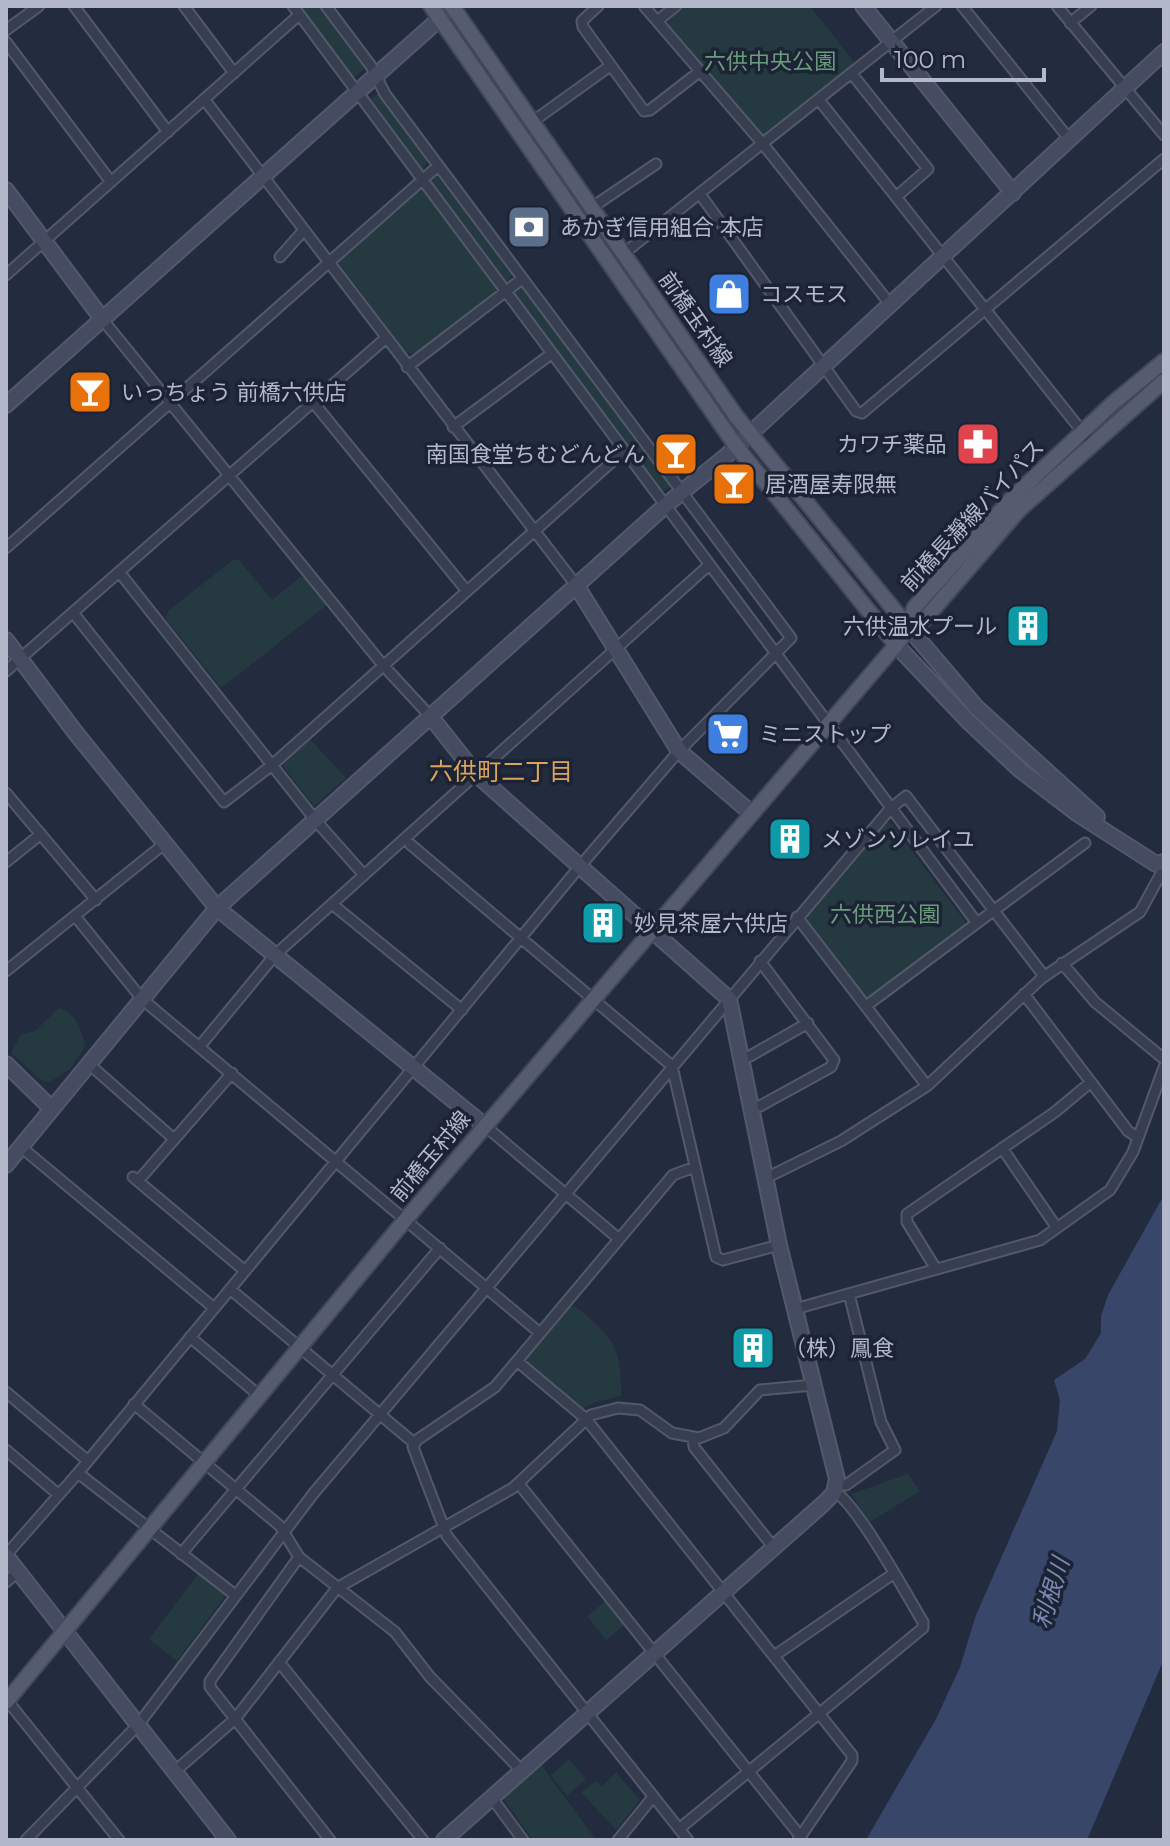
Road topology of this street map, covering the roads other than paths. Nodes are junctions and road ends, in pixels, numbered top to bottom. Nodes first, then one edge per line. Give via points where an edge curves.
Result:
1 (39, 6) edge
2 (74, 6) edge
3 (184, 6) edge
4 (293, 6) edge
5 (326, 6) edge
6 (431, 6) edge
7 (453, 6) edge
8 (598, 6) edge
9 (644, 6) edge
10 (676, 6) edge
11 (863, 6) edge
12 (936, 6) edge
13 (962, 6) edge
14 (1057, 6) edge
15 (1091, 6) edge
16 (299, 15) junction
17 (442, 19) junction
18 (657, 21) junction
19 (1070, 23) junction
20 (6, 30) edge
21 (6, 42) edge
22 (892, 42) junction
23 (1164, 52) edge
24 (610, 66) junction
25 (699, 72) junction
26 (234, 73) junction
27 (852, 74) junction
28 (375, 78) junction
29 (1125, 88) junction
30 (358, 94) junction
31 (204, 99) junction
32 (819, 100) junction
33 (532, 122) junction
34 (168, 132) junction
35 (1164, 135) edge
36 (1070, 140) junction
37 (763, 144) junction
38 (1164, 159) edge
39 (656, 164) dead end
40 (438, 166) junction
41 (264, 177) junction
42 (421, 179) junction
43 (111, 182) junction
44 (6, 190) edge
45 (1013, 193) junction
46 (700, 194) junction
47 (896, 197) junction
48 (591, 208) junction
49 (304, 230) junction
50 (44, 241) junction
51 (623, 254) junction
52 (280, 257) dead end
53 (944, 257) junction
54 (328, 262) junction
55 (6, 275) edge
56 (522, 279) junction
57 (506, 292) junction
58 (890, 304) junction
59 (985, 311) junction
60 (103, 320) junction
61 (386, 338) junction
62 (551, 354) junction
63 (1164, 361) edge
64 (407, 367) junction
65 (822, 367) junction
66 (1164, 381) edge
67 (313, 402) junction
68 (170, 403) junction
69 (6, 405) edge
70 (453, 427) junction
71 (1082, 431) junction
72 (748, 432) junction
73 (1092, 444) junction
74 (736, 446) junction
75 (624, 451) junction
76 (230, 476) junction
77 (681, 492) junction
78 (666, 505) junction
79 (534, 529) junction
80 (6, 548) edge
81 (709, 565) junction
82 (120, 573) junction
83 (576, 585) junction
84 (466, 590) junction
85 (74, 614) junction
86 (909, 628) junction
87 (6, 640) edge
88 (896, 645) junction
89 (616, 650) junction
90 (775, 653) junction
91 (20, 659) junction
92 (382, 664) junction
93 (6, 671) edge
94 (431, 717) junction
95 (827, 725) junction
96 (679, 751) junction
97 (272, 765) junction
98 (476, 774) junction
99 (6, 793) edge
100 (890, 809) junction
101 (751, 813) junction
102 (315, 820) junction
103 (41, 834) junction
104 (1085, 843) dead end
105 (164, 844) junction
106 (410, 844) dead end
107 (1164, 860) edge
108 (6, 862) edge
109 (581, 865) junction
110 (1164, 868) edge
111 (364, 875) junction
112 (96, 900) junction
113 (332, 904) junction
114 (217, 908) junction
115 (994, 912) junction
116 (75, 916) junction
117 (797, 917) junction
118 (977, 923) junction
119 (652, 930) junction
120 (523, 938) junction
121 (275, 955) junction
122 (760, 961) junction
123 (1062, 963) junction
124 (6, 971) edge
125 (1044, 976) junction
126 (1024, 994) junction
127 (594, 998) junction
128 (142, 999) junction
129 (729, 999) junction
130 (866, 1006) junction
131 (462, 1010) junction
132 (808, 1023) junction
133 (200, 1046) junction
134 (742, 1057) junction
135 (1164, 1059) edge
136 (6, 1064) edge
137 (89, 1064) junction
138 (413, 1066) junction
139 (672, 1066) junction
140 (1164, 1067) edge
141 (232, 1073) junction
142 (1091, 1082) junction
143 (927, 1086) junction
144 (752, 1107) junction
145 (52, 1109) junction
146 (485, 1126) junction
147 (1137, 1137) junction
148 (174, 1139) junction
149 (21, 1147) junction
150 (1002, 1148) junction
151 (336, 1161) junction
152 (6, 1165) edge
153 (695, 1167) junction
154 (766, 1178) junction
155 (565, 1195) junction
156 (406, 1219) junction
157 (1057, 1228) junction
158 (619, 1239) junction
159 (779, 1245) junction
160 (440, 1248) junction
161 (936, 1269) junction
162 (245, 1271) junction
163 (490, 1288) junction
164 (230, 1289) junction
165 (849, 1294) junction
166 (214, 1308) junction
167 (795, 1309) junction
168 (540, 1333) junction
169 (190, 1337) junction
170 (301, 1349) junction
171 (517, 1361) junction
172 (332, 1375) junction
173 (814, 1385) junction
174 (6, 1392) edge
175 (261, 1397) junction
176 (134, 1404) junction
177 (380, 1416) junction
178 (586, 1419) junction
179 (693, 1438) junction
180 (414, 1443) junction
181 (6, 1450) edge
182 (88, 1461) junction
183 (205, 1463) junction
184 (78, 1473) junction
185 (519, 1484) junction
186 (237, 1488) junction
187 (835, 1488) junction
188 (59, 1495) junction
189 (148, 1528) junction
190 (443, 1530) junction
191 (284, 1531) junction
192 (774, 1548) junction
193 (181, 1554) junction
194 (6, 1556) edge
195 (299, 1557) junction
196 (18, 1572) junction
197 (893, 1574) junction
198 (6, 1582) edge
199 (337, 1588) junction
200 (723, 1593) junction
201 (235, 1595) junction
202 (65, 1629) junction
203 (654, 1655) junction
204 (774, 1656) junction
205 (279, 1662) junction
206 (6, 1700) edge
207 (819, 1713) junction
208 (588, 1714) junction
209 (235, 1719) junction
210 (138, 1725) junction
211 (522, 1771) junction
212 (174, 1772) junction
213 (747, 1772) junction
214 (76, 1788) junction
215 (653, 1797) junction
216 (492, 1798) junction
217 (679, 1829) junction
218 (800, 1838) edge
219 (29, 1839) edge
220 (119, 1840) edge
221 (228, 1840) edge
222 (330, 1840) edge
223 (423, 1840) edge
224 (444, 1840) edge
225 (523, 1840) edge
226 (618, 1840) edge
227 (688, 1840) edge

1 - 20 street
2 - 34 street
3 - 26 street
4 - 16 street
5 - 28 street
6 - 17 main road, 前橋玉村線
7 - 17 street
7 - 33 main road, 前橋玉村線
8 - 24 street via 582,25
9 - 18 street
10 - 18 street
11 - 22 street
12 - 22 street
13 - 36 street
14 - 19 street
15 - 19 street
16 - 26 street
16 - 30 street
17 - 28 street
17 - 74 main road, 前橋玉村線
18 - 25 street
19 - 29 street
21 - 43 street
22 - 27 street
22 - 45 street
23 - 29 street
24 - 25 street via 646,112
24 - 33 street
25 - 37 street
26 - 31 street
27 - 32 street
27 - 47 street via 928,169
28 - 30 street
28 - 40 street
29 - 35 street
29 - 36 street
30 - 41 street
30 - 42 street
31 - 34 street
31 - 41 street
32 - 37 street
32 - 47 street
33 - 48 main road, 前橋玉村線
34 - 43 street
36 - 45 street
37 - 46 street
37 - 58 street
38 - 59 street
39 - 48 street
40 - 42 street
40 - 56 street
41 - 49 street
41 - 60 street
42 - 54 street
42 - 57 street
43 - 50 street
44 - 50 street
45 - 53 street
46 - 51 street
46 - 65 street
47 - 53 street
48 - 51 main road, 前橋玉村線
49 - 52 street
49 - 54 street
50 - 55 street
50 - 60 street
51 - 72 main road, 前橋玉村線
53 - 58 street
53 - 59 street
54 - 61 street
54 - 68 street
56 - 57 street
56 - 77 street
57 - 62 street
57 - 64 street
58 - 65 street
59 - 65 street via 862,413
59 - 71 street
60 - 68 street
60 - 69 street
61 - 64 street
61 - 67 street
62 - 70 street
62 - 75 street
63 - 71 main road, 前橋長瀞線バイパス
64 - 70 street
65 - 72 street
66 - 73 main road, 前橋長瀞線バイパス
67 - 76 street
67 - 84 street
68 - 76 street
68 - 80 street
70 - 79 street
71 - 73 street
71 - 86 main road, 前橋長瀞線バイパス via 979,533 914,608
72 - 74 street
72 - 86 main road, 前橋玉村線
73 - 86 main road, 前橋長瀞線バイパス via 1019,510 924,620
74 - 77 street
74 - 88 main road, 前橋玉村線
75 - 78 street
75 - 79 street
76 - 82 street
76 - 92 street
77 - 78 street
77 - 90 street via 791,638
78 - 81 street
78 - 83 street
79 - 83 street
79 - 84 street
81 - 89 street
81 - 90 street
82 - 85 street
82 - 97 street
83 - 89 street
83 - 94 street
84 - 92 street
85 - 91 street
85 - 97 street via 224,802
86 - 88 main road, 前橋玉村線
86 - 107 street via 959,689 1049,776 1107,825
87 - 91 street
88 - 95 main road, 前橋玉村線
88 - 107 street via 1036,782 1156,864
89 - 96 street
89 - 98 street
90 - 95 street
90 - 96 street
91 - 93 street
91 - 105 street
92 - 94 street
92 - 97 street
94 - 98 street
94 - 102 street
95 - 100 street
95 - 101 main road, 前橋玉村線
96 - 101 street
96 - 109 street
97 - 102 street
98 - 109 street
98 - 111 street
99 - 103 street
100 - 115 street via 906,796
100 - 117 street
100 - 118 street
101 - 119 main road, 前橋玉村線
102 - 111 street
102 - 114 street
103 - 108 street
103 - 112 street
104 - 115 street
105 - 112 street
105 - 114 street
106 - 120 street
109 - 119 street
109 - 120 street
110 - 123 street via 1140,912
111 - 113 street
112 - 116 street
113 - 121 street
113 - 131 street
114 - 121 street
114 - 128 street
115 - 118 street
115 - 125 street
116 - 124 street
116 - 128 street
117 - 122 street
117 - 130 street
118 - 130 street
119 - 127 main road, 前橋玉村線
119 - 129 street
120 - 127 street
120 - 131 street
121 - 133 street
121 - 138 street
122 - 129 street
122 - 132 street
123 - 125 street
123 - 135 street via 1095,1002
125 - 126 street
126 - 142 street
126 - 143 street
127 - 139 street
127 - 146 main road, 前橋玉村線
128 - 133 street
128 - 137 street
129 - 134 street
129 - 139 street
130 - 143 street
131 - 138 street
132 - 134 street
132 - 144 street via 833,1063
133 - 141 street
134 - 144 street
136 - 145 street
137 - 145 street
137 - 148 street
138 - 146 street
138 - 151 street
139 - 153 street
139 - 155 street
140 - 147 street
141 - 148 street
141 - 151 street
142 - 147 street
142 - 150 street
143 - 154 street via 841,1141
144 - 154 street
145 - 149 street
146 - 155 street
146 - 156 main road, 前橋玉村線
147 - 157 street via 1110,1190
148 - 162 street via 135,1179
149 - 152 street
149 - 166 street
150 - 157 street
150 - 161 street via 907,1214
151 - 156 street
151 - 162 street
153 - 158 street via 673,1175
153 - 159 street via 716,1257 723,1260
154 - 159 street
155 - 158 street
155 - 163 street
156 - 160 street
156 - 170 main road, 前橋玉村線
157 - 161 street via 1034,1242
158 - 168 street
159 - 167 street
160 - 163 street
160 - 172 street
161 - 165 street
162 - 164 street
163 - 168 street
163 - 177 street
164 - 166 street
164 - 170 street
165 - 167 street
165 - 187 street via 881,1422 895,1450
166 - 169 street
167 - 173 street
168 - 171 street
169 - 175 street
169 - 176 street
170 - 172 street
170 - 175 main road, 前橋玉村線
171 - 178 street
171 - 180 street via 482,1398
172 - 177 street
172 - 186 street
173 - 179 street via 760,1390 722,1430
173 - 187 street
174 - 182 street
175 - 183 main road, 前橋玉村線
176 - 182 street
176 - 183 street
177 - 180 street
177 - 191 street
178 - 179 street via 610,1409 634,1409 672,1433
178 - 185 street
178 - 200 street
179 - 192 street via 694,1447
180 - 190 street
181 - 188 street
182 - 184 street
183 - 186 street
183 - 189 main road, 前橋玉村線
184 - 188 street
184 - 189 street
185 - 190 street
185 - 203 street
186 - 191 street
186 - 193 street
187 - 192 street
187 - 197 street
188 - 194 street
189 - 193 street
189 - 202 main road, 前橋玉村線
190 - 199 street
190 - 208 street
191 - 195 street
191 - 201 street
192 - 200 street
193 - 201 street
194 - 196 street
195 - 199 street
195 - 209 street via 210,1681
196 - 198 street
196 - 202 street
197 - 204 street
197 - 207 street via 923,1628
199 - 205 street
199 - 211 street via 395,1632 430,1677
200 - 203 street
200 - 204 street
201 - 210 street
202 - 206 main road, 前橋玉村線
202 - 210 street
203 - 208 street
203 - 213 street
204 - 207 street
205 - 209 street
205 - 223 street
206 - 214 street
207 - 213 street
207 - 218 street via 853,1758
208 - 211 street
208 - 215 street
209 - 212 street
209 - 222 street
210 - 212 street
210 - 214 street
211 - 216 street
212 - 221 street
213 - 217 street
213 - 218 street
214 - 219 street
214 - 220 street
215 - 217 street
215 - 226 street
216 - 224 street
216 - 225 street
217 - 227 street

